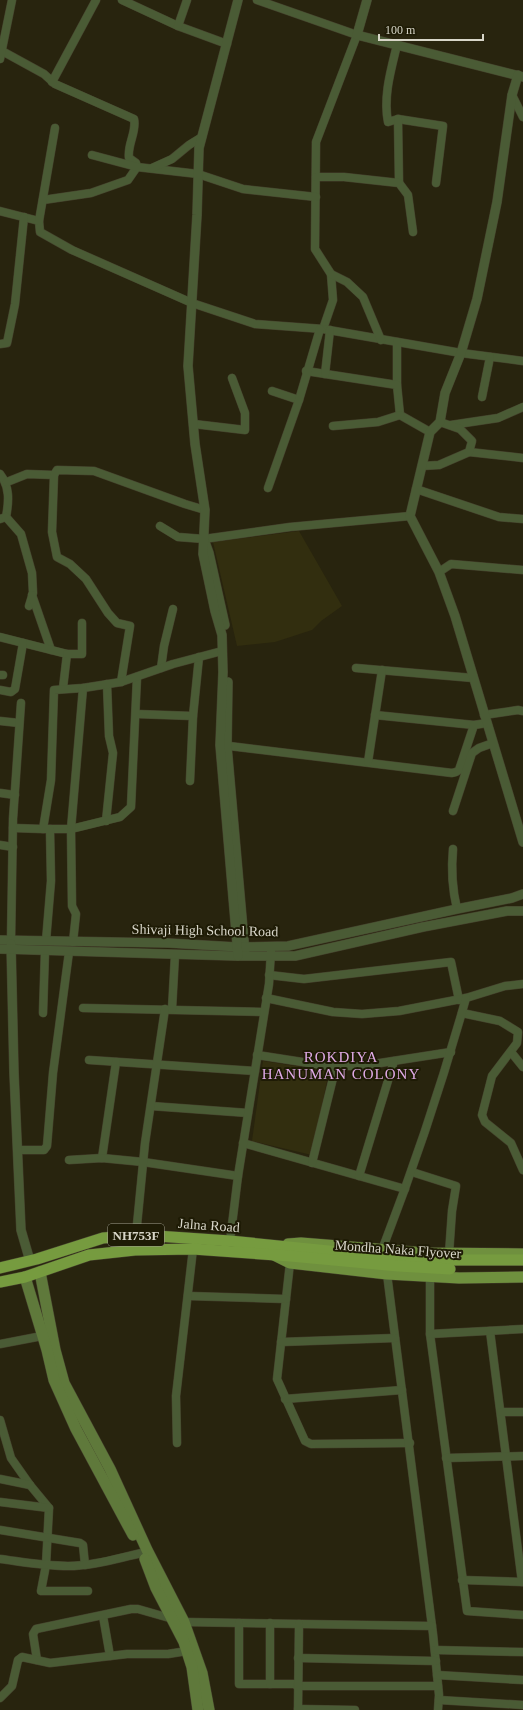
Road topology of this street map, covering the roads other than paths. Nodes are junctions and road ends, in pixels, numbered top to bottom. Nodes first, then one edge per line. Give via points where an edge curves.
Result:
1 (12, 0) edge
2 (96, 0) edge
3 (122, 0) edge
4 (187, 0) edge
5 (238, 0) edge
6 (257, 0) edge
7 (367, 0) edge
8 (178, 26) junction
9 (356, 35) junction
10 (227, 44) junction
11 (397, 45) junction
12 (1, 55) edge
13 (521, 76) edge
14 (52, 82) junction
15 (512, 95) junction
16 (523, 117) edge
17 (398, 119) junction
18 (54, 128) dead end
19 (202, 137) junction
20 (92, 155) dead end
21 (137, 167) junction
22 (150, 168) junction
23 (198, 174) junction
24 (316, 177) junction
25 (399, 183) junction
26 (436, 183) dead end
27 (316, 196) junction
28 (43, 200) junction
29 (0, 211) edge
30 (24, 218) junction
31 (39, 221) junction
32 (413, 232) dead end
33 (331, 274) junction
34 (192, 303) junction
35 (324, 329) junction
36 (381, 340) junction
37 (397, 342) junction
38 (0, 344) edge
39 (461, 353) junction
40 (490, 357) junction
41 (523, 361) edge
42 (306, 371) junction
43 (325, 374) junction
44 (232, 378) dead end
45 (397, 385) junction
46 (272, 391) dead end
47 (482, 397) dead end
48 (299, 400) junction
49 (523, 407) edge
50 (400, 415) junction
51 (194, 424) junction
52 (444, 424) junction
53 (333, 426) dead end
54 (430, 432) junction
55 (469, 452) junction
56 (523, 458) edge
57 (422, 466) junction
58 (0, 474) edge
59 (54, 475) junction
60 (7, 482) junction
61 (268, 488) dead end
62 (416, 489) junction
63 (205, 510) junction
64 (410, 516) junction
65 (3, 518) edge
66 (523, 519) edge
67 (160, 526) dead end
68 (204, 539) junction
69 (523, 570) edge
70 (439, 572) junction
71 (32, 595) junction
72 (29, 606) dead end
73 (173, 609) dead end
74 (82, 623) dead end
75 (0, 637) edge
76 (23, 643) junction
77 (52, 650) junction
78 (222, 651) junction
79 (67, 654) junction
80 (199, 657) junction
81 (161, 668) junction
82 (356, 668) dead end
83 (382, 670) junction
84 (137, 677) junction
85 (473, 678) junction
86 (121, 682) junction
87 (107, 684) junction
88 (63, 688) junction
89 (83, 688) junction
90 (0, 690) edge
91 (21, 703) dead end
92 (523, 711) edge
93 (136, 714) junction
94 (375, 715) junction
95 (192, 716) junction
96 (486, 719) junction
97 (0, 721) edge
98 (19, 723) junction
99 (474, 725) junction
100 (493, 743) junction
101 (223, 745) junction
102 (368, 762) junction
103 (190, 781) dead end
104 (0, 793) edge
105 (15, 795) junction
106 (453, 811) dead end
107 (106, 821) junction
108 (520, 822) edge
109 (13, 828) junction
110 (46, 829) junction
111 (71, 829) junction
112 (523, 842) edge
113 (0, 845) edge
114 (13, 847) junction
115 (453, 849) dead end
116 (523, 894) edge
117 (456, 909) junction
118 (523, 911) edge
119 (0, 940) edge
120 (46, 941) junction
121 (73, 942) junction
122 (11, 945) junction
123 (272, 946) junction
124 (0, 949) edge
125 (45, 951) junction
126 (69, 952) junction
127 (241, 952) junction
128 (175, 955) junction
129 (271, 956) junction
130 (269, 975) junction
131 (523, 984) edge
132 (266, 998) junction
133 (462, 999) junction
134 (83, 1008) dead end
135 (168, 1009) junction
136 (264, 1012) junction
137 (43, 1013) dead end
138 (462, 1013) junction
139 (520, 1042) edge
140 (451, 1052) junction
141 (510, 1052) junction
142 (257, 1054) junction
143 (89, 1060) dead end
144 (394, 1061) junction
145 (116, 1062) junction
146 (156, 1065) junction
147 (336, 1066) junction
148 (523, 1067) edge
149 (254, 1071) junction
150 (150, 1106) junction
151 (248, 1113) junction
152 (243, 1143) junction
153 (18, 1150) junction
154 (102, 1158) junction
155 (68, 1160) dead end
156 (143, 1162) junction
157 (312, 1163) junction
158 (523, 1170) edge
159 (412, 1172) junction
160 (238, 1176) junction
161 (359, 1176) junction
162 (405, 1189) junction
163 (136, 1235) junction
164 (230, 1241) junction
165 (193, 1249) junction
166 (274, 1250) junction
167 (382, 1250) junction
168 (449, 1254) junction
169 (523, 1254) edge
170 (291, 1256) junction
171 (523, 1260) edge
172 (30, 1261) junction
173 (523, 1267) edge
174 (0, 1268) edge
175 (40, 1272) junction
176 (387, 1274) junction
177 (430, 1276) junction
178 (25, 1277) junction
179 (523, 1277) edge
180 (0, 1282) edge
181 (188, 1296) junction
182 (286, 1299) junction
183 (523, 1330) edge
184 (490, 1331) junction
185 (430, 1334) junction
186 (42, 1336) junction
187 (395, 1338) junction
188 (281, 1342) junction
189 (0, 1344) edge
190 (402, 1390) junction
191 (285, 1399) junction
192 (501, 1412) junction
193 (523, 1412) edge
194 (0, 1420) edge
195 (177, 1443) dead end
196 (410, 1443) junction
197 (523, 1456) edge
198 (506, 1457) junction
199 (446, 1458) junction
200 (0, 1479) edge
201 (30, 1485) junction
202 (0, 1502) edge
203 (49, 1508) junction
204 (0, 1530) edge
205 (48, 1537) junction
206 (142, 1553) junction
207 (0, 1559) edge
208 (46, 1565) junction
209 (85, 1565) junction
210 (462, 1580) junction
211 (523, 1582) edge
212 (88, 1591) dead end
213 (523, 1615) edge
214 (103, 1616) junction
215 (178, 1620) junction
216 (240, 1623) junction
217 (270, 1623) junction
218 (299, 1624) junction
219 (432, 1626) junction
220 (435, 1650) junction
221 (187, 1651) junction
222 (523, 1652) edge
223 (110, 1656) junction
224 (298, 1658) junction
225 (37, 1660) junction
226 (436, 1661) junction
227 (437, 1675) junction
228 (523, 1680) edge
229 (270, 1684) junction
230 (297, 1685) junction
231 (438, 1686) junction
232 (0, 1698) edge
233 (439, 1700) junction
234 (523, 1705) edge
235 (298, 1709) edge
236 (198, 1710) edge
237 (209, 1710) edge
238 (356, 1710) edge
239 (438, 1710) edge

1 - 12 street
2 - 14 street
3 - 8 street
4 - 8 street
5 - 10 street
6 - 9 street
7 - 9 street
8 - 10 street
9 - 11 street
9 - 24 street via 316,142
10 - 19 street
11 - 13 street
11 - 17 street via 385,107 388,122
12 - 14 street via 44,74
13 - 15 street
14 - 21 street via 134,119 135,125 128,151 129,158
15 - 16 street
15 - 39 street via 497,202 477,299
17 - 25 street
17 - 26 street via 443,126
18 - 28 street
19 - 22 street via 172,159
19 - 23 street
20 - 21 street
21 - 22 street
21 - 28 street via 128,180 92,193
22 - 23 street
23 - 27 street via 243,189
23 - 34 street
24 - 25 street via 344,177
24 - 27 street
25 - 32 street via 408,195
27 - 33 street via 315,249
28 - 31 street
29 - 30 street
30 - 31 street
30 - 38 street via 15,304 7,343
31 - 34 street via 40,232 72,250
33 - 35 street via 333,300
33 - 36 street via 347,282 363,297
34 - 35 street via 255,324
34 - 51 street via 188,366
35 - 36 street
35 - 42 street
35 - 43 street
36 - 37 street
37 - 39 street
37 - 45 street
39 - 40 street
39 - 52 street via 445,393
40 - 41 street
40 - 47 street
42 - 43 street
42 - 48 street
43 - 45 street
44 - 51 street via 246,413 245,430
45 - 50 street
46 - 48 street
48 - 61 street
49 - 52 street via 498,418
50 - 53 street via 378,422
50 - 54 street
51 - 63 street
52 - 54 street
52 - 55 street via 460,429 472,441
54 - 57 street
55 - 56 street
55 - 57 street via 438,465
57 - 62 street
58 - 60 street
59 - 60 street via 27,474
59 - 63 street via 57,470 94,471
59 - 86 street via 52,532 57,557 70,564 86,579 117,623 130,626
60 - 65 street via 9,504
62 - 64 street
62 - 66 street via 499,517
63 - 68 street
64 - 68 street via 290,527
64 - 70 street
65 - 71 street via 21,534 32,573
67 - 68 street via 178,537
68 - 78 street via 203,554 222,636
68 - 101 street via 227,636 229,656
69 - 70 street via 451,564
70 - 85 street
71 - 72 street
71 - 77 street
73 - 81 street
74 - 79 street via 82,654
75 - 76 street
76 - 77 street
76 - 90 street via 15,689 11,692
77 - 79 street
78 - 80 street
78 - 101 street
79 - 88 street
80 - 81 street
80 - 95 street
81 - 84 street
82 - 83 street
83 - 85 street
83 - 94 street
84 - 86 street
84 - 93 street
85 - 96 street
86 - 87 street
87 - 89 street
87 - 107 street via 109,736 113,752
88 - 89 street
88 - 110 street via 54,690 51,780
89 - 111 street
91 - 98 street
92 - 96 street via 518,710
93 - 95 street
93 - 107 street via 131,807 120,817
94 - 99 street
94 - 102 street
95 - 103 street
96 - 99 street
96 - 100 street
97 - 98 street
98 - 105 street
99 - 102 street via 456,772
100 - 106 street via 472,753
100 - 108 street
101 - 102 street
101 - 127 street
104 - 105 street
105 - 109 street
107 - 111 street
108 - 112 street
109 - 110 street
109 - 114 street
110 - 111 street
110 - 120 street via 51,881
111 - 121 street via 72,906 76,914
113 - 114 street
114 - 122 street
115 - 117 street via 451,870
116 - 117 street, Shivaji High School Road
117 - 123 street, Shivaji High School Road via 288,946
118 - 129 street, Shivaji High School Road via 507,911 423,927 295,956
119 - 122 street, Shivaji High School Road
120 - 121 street, Shivaji High School Road
120 - 122 street, Shivaji High School Road
121 - 127 street, Shivaji High School Road via 168,943
122 - 124 street, Shivaji High School Road
122 - 125 street, Shivaji High School Road
122 - 153 street
123 - 127 street, Shivaji High School Road
123 - 129 street
125 - 126 street, Shivaji High School Road
125 - 137 street
126 - 128 street, Shivaji High School Road
126 - 153 street via 53,1073 47,1146 44,1150
127 - 128 street, Shivaji High School Road
127 - 129 street, Shivaji High School Road
128 - 135 street
129 - 130 street
130 - 132 street
130 - 133 street via 304,978 451,962
131 - 133 street via 505,986
132 - 133 street via 333,1012 362,1014 399,1012
132 - 136 street
133 - 138 street
134 - 135 street
135 - 136 street
135 - 146 street
136 - 142 street
138 - 139 street via 500,1021 518,1032
138 - 140 street
139 - 141 street
140 - 144 street
140 - 159 street
141 - 148 street
141 - 158 street via 492,1076 482,1115 485,1122 511,1143
142 - 147 street
142 - 149 street
143 - 145 street
144 - 147 street via 361,1066
144 - 161 street
145 - 146 street
145 - 154 street
146 - 149 street
146 - 150 street
147 - 157 street
149 - 151 street
150 - 151 street
150 - 156 street
151 - 152 street
152 - 157 street
152 - 160 street
153 - 172 street via 21,1230
154 - 155 street
154 - 156 street
156 - 160 street
156 - 163 street
157 - 161 street
159 - 162 street
159 - 168 street via 456,1186
160 - 164 street
161 - 162 street
162 - 167 street
163 - 164 highway, Jalna Road / NH753F
163 - 172 highway, Jalna Road / NH753F via 103,1238
164 - 166 highway, Jalna Road / NH753F
165 - 166 highway, Jalna Road / NH753F
165 - 175 highway, Jalna Road / NH753F via 135,1250 89,1255
165 - 181 street
166 - 167 main road via 301,1243
166 - 170 highway, Mondha Naka Flyover / NH753F
166 - 170 main road
167 - 168 main road
168 - 169 main road
170 - 171 highway, Mondha Naka Flyover / NH753F
170 - 173 highway, Mondha Naka Flyover / NH753F via 429,1268
170 - 176 main road
170 - 182 street
172 - 174 highway, Jalna Road / NH753F
175 - 178 highway, Jalna Road / NH753F
175 - 215 main road via 64,1383 110,1469
176 - 177 main road
176 - 187 street
177 - 179 main road
177 - 185 street
178 - 180 highway, Jalna Road / NH753F
178 - 186 main road
181 - 182 street
181 - 195 street via 176,1396
182 - 188 street
183 - 184 street
184 - 185 street
184 - 192 street
185 - 199 street
186 - 189 street
186 - 206 main road via 57,1387 76,1429
187 - 188 street
187 - 190 street
188 - 191 street via 277,1379
190 - 191 street
190 - 196 street
191 - 196 street via 305,1441 311,1444
192 - 193 street
192 - 198 street
194 - 201 street via 11,1458
196 - 219 street
197 - 198 street
198 - 199 street
198 - 211 street
199 - 210 street
200 - 201 street
201 - 203 street
202 - 203 street
203 - 205 street
204 - 205 street
205 - 208 street
205 - 209 street via 83,1545
206 - 209 street
206 - 215 main road via 156,1588
207 - 208 street
208 - 209 street
208 - 212 street via 40,1591
210 - 211 street
210 - 213 street via 467,1611
214 - 215 street via 138,1609
214 - 223 street
214 - 225 street via 36,1629 33,1634
215 - 216 street
215 - 221 main road
215 - 237 main road via 202,1673
216 - 217 street
216 - 229 street via 239,1684
217 - 218 street
217 - 229 street
218 - 219 street
218 - 224 street
219 - 220 street
220 - 222 street
220 - 226 street
221 - 223 street
221 - 236 main road
223 - 225 street via 50,1662
224 - 226 street
224 - 230 street
225 - 232 street via 19,1658 12,1686
226 - 227 street
227 - 228 street
227 - 231 street
229 - 230 street
230 - 231 street
230 - 235 street
231 - 233 street
233 - 234 street
233 - 239 street
235 - 238 street

